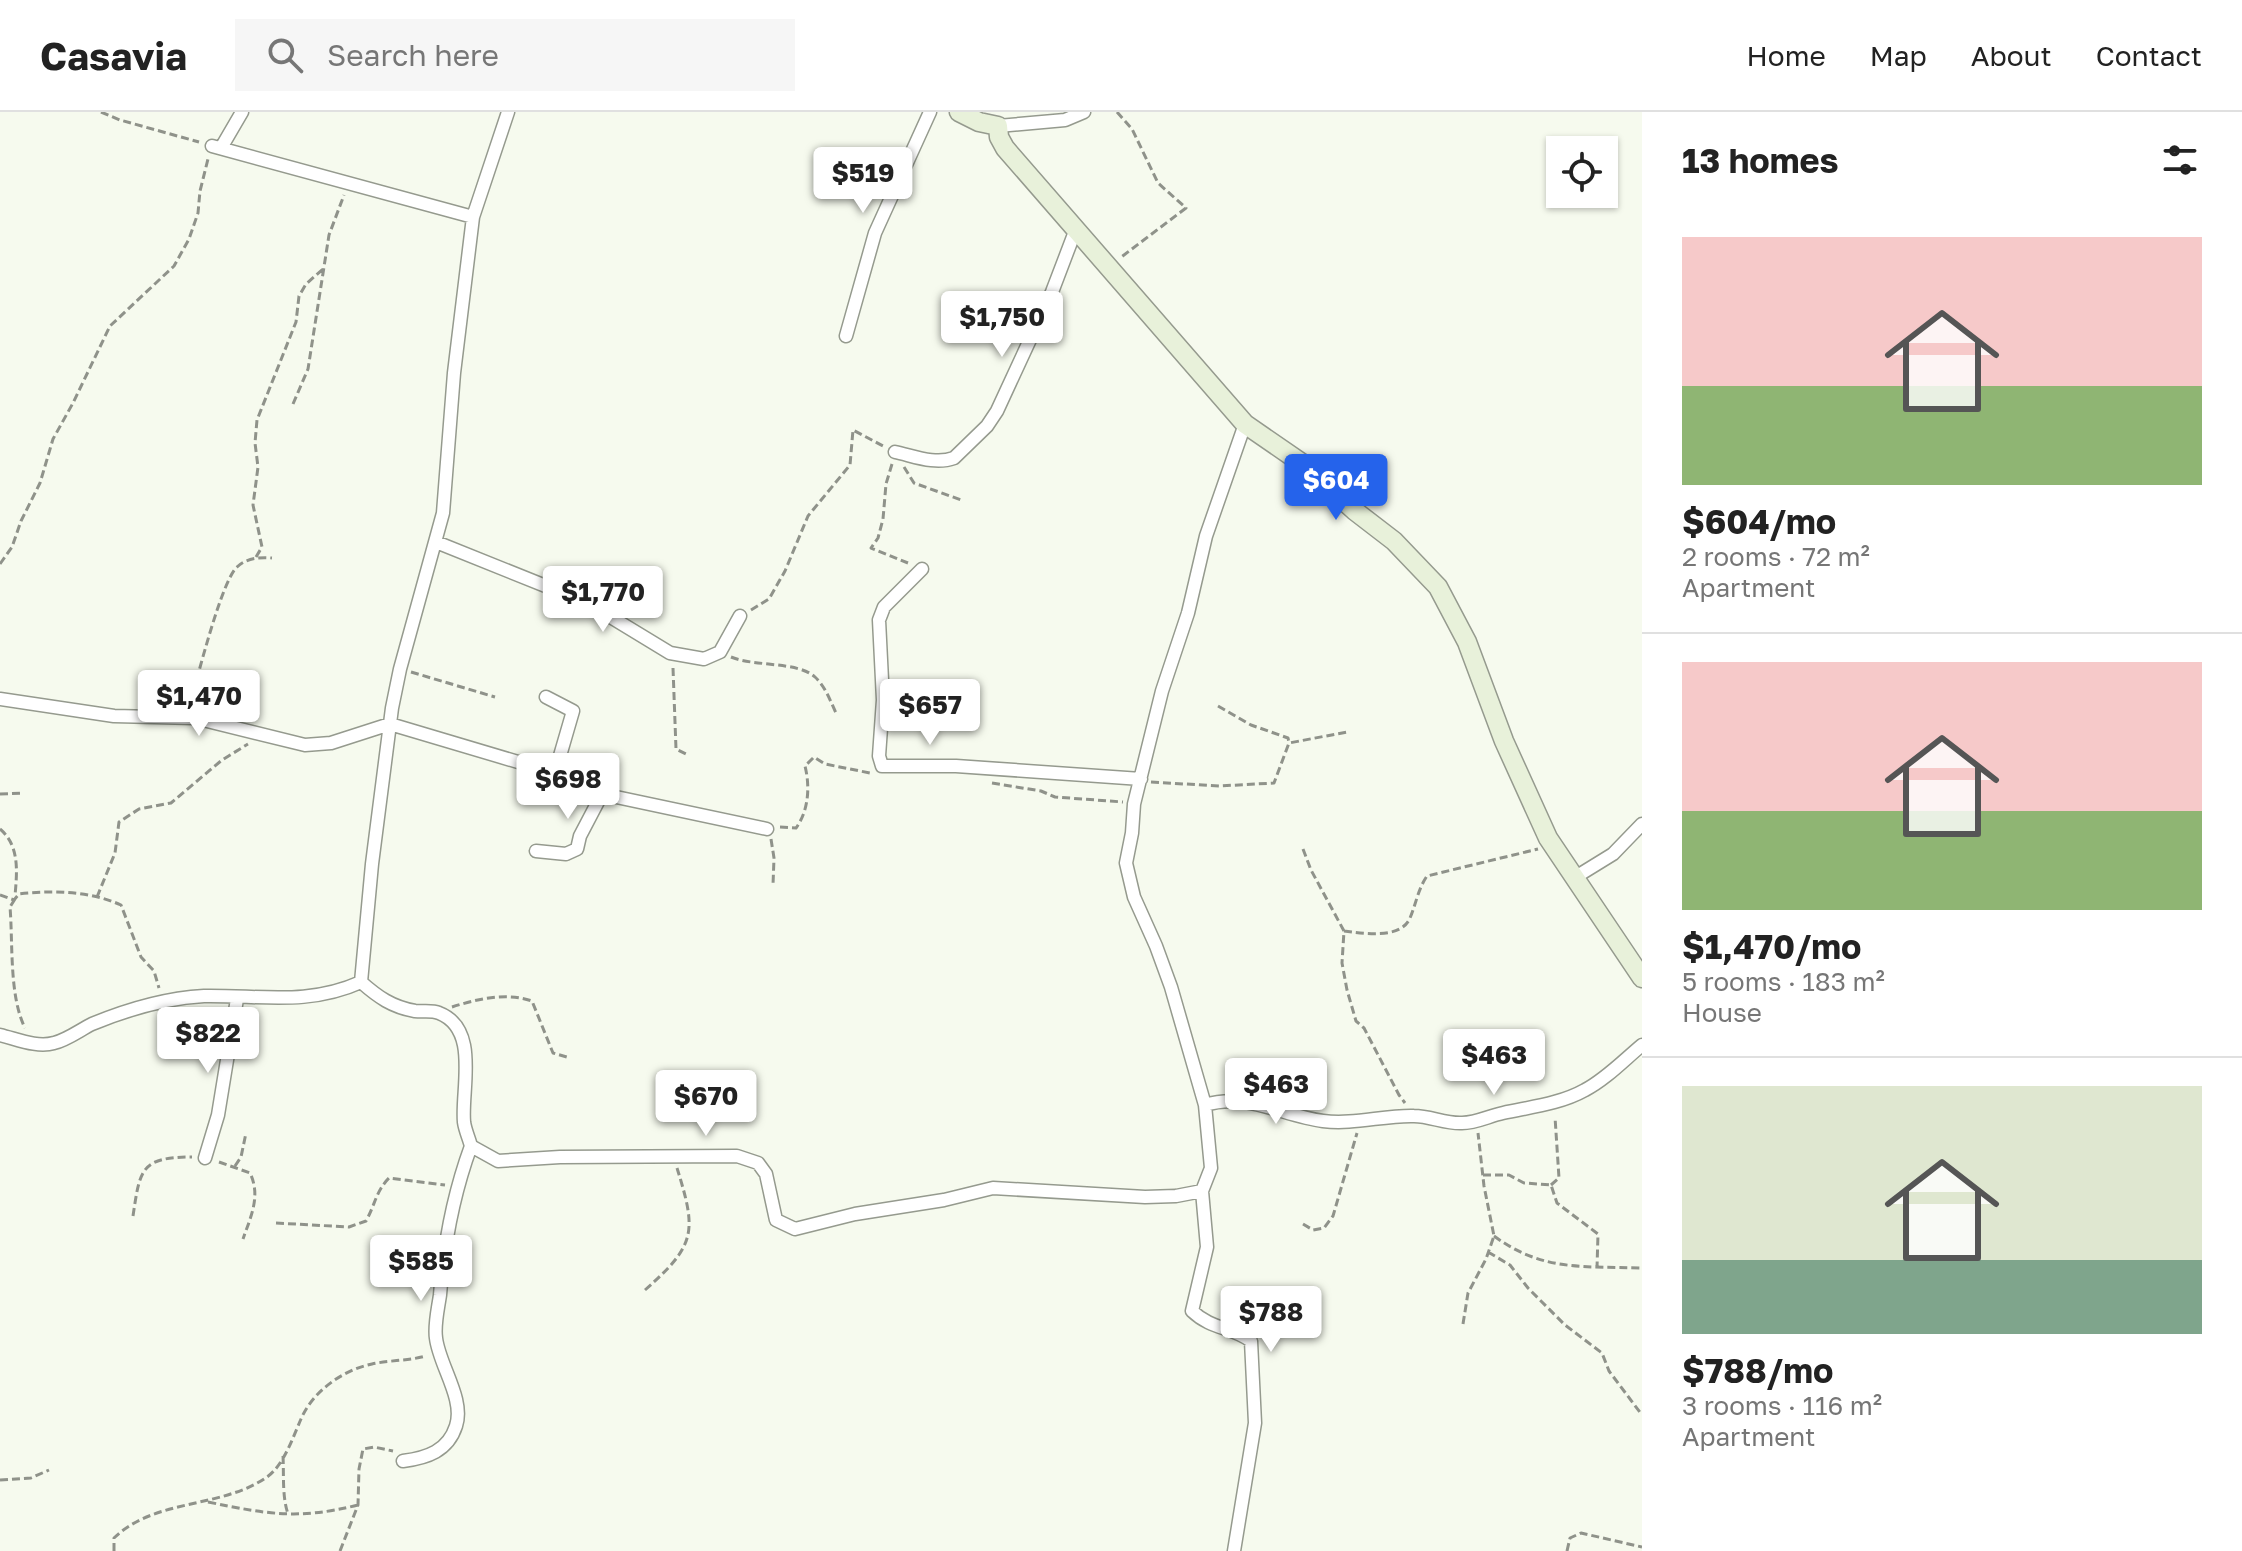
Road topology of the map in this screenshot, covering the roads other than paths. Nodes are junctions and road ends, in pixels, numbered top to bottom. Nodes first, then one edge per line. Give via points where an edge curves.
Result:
1 (242, 112) edge
2 (508, 112) edge
3 (930, 112) edge
4 (959, 112) edge
5 (1084, 112) edge
6 (998, 126) junction
7 (473, 217) junction
8 (1076, 229) junction
9 (846, 336) dead end
10 (1245, 424) junction
11 (895, 452) road end
12 (436, 542) junction
13 (922, 569) road end
14 (740, 616) road end
15 (546, 697) dead end
16 (0, 699) edge
17 (390, 724) junction
18 (555, 773) junction
19 (1141, 779) junction
20 (602, 794) junction
21 (1642, 824) edge
22 (767, 829) road end
23 (536, 851) dead end
24 (1574, 878) junction
25 (1642, 978) edge
26 (361, 982) junction
27 (237, 999) junction
28 (0, 1035) edge
29 (1642, 1045) edge
30 (1205, 1105) junction
31 (471, 1146) junction
32 (205, 1158) road end
33 (1202, 1191) junction
34 (403, 1461) road end
35 (1234, 1551) edge

1 - 7 street via 217,147
2 - 7 street
3 - 9 street via 875,233
4 - 6 street
5 - 6 street via 1065,120
6 - 8 street via 1005,148
7 - 12 street
8 - 10 street
8 - 11 street via 1014,378 987,426 947,460
10 - 19 street via 1206,536
10 - 24 street via 1303,464 1394,541 1438,587 1467,642 1548,838
12 - 14 street via 596,608 670,653 704,659 720,652
12 - 17 street
13 - 19 street via 884,607 879,620 882,766
15 - 18 street via 573,711
16 - 17 street via 114,716 185,718 305,745 331,743
17 - 18 street
17 - 26 street
18 - 20 street
19 - 30 street via 1127,877 1171,987
20 - 22 street
20 - 23 street via 577,849 566,854
21 - 24 street via 1613,854
24 - 25 street
26 - 27 street via 314,996
26 - 31 street via 394,1006 437,1012 453,1021 463,1042 464,1122
27 - 28 street via 204,996 118,1013 54,1043
27 - 32 street via 221,1103
29 - 30 street via 1592,1086 1477,1121 1416,1115 1321,1121 1251,1101
30 - 33 street via 1211,1168
31 - 33 street via 498,1161 737,1156 758,1163 766,1174 776,1220 795,1229 993,1188 1145,1197
31 - 34 street via 456,1186 435,1337 455,1392 457,1425 442,1449
33 - 35 street via 1207,1247 1192,1311 1214,1327 1239,1332 1251,1341 1255,1378 1255,1423

